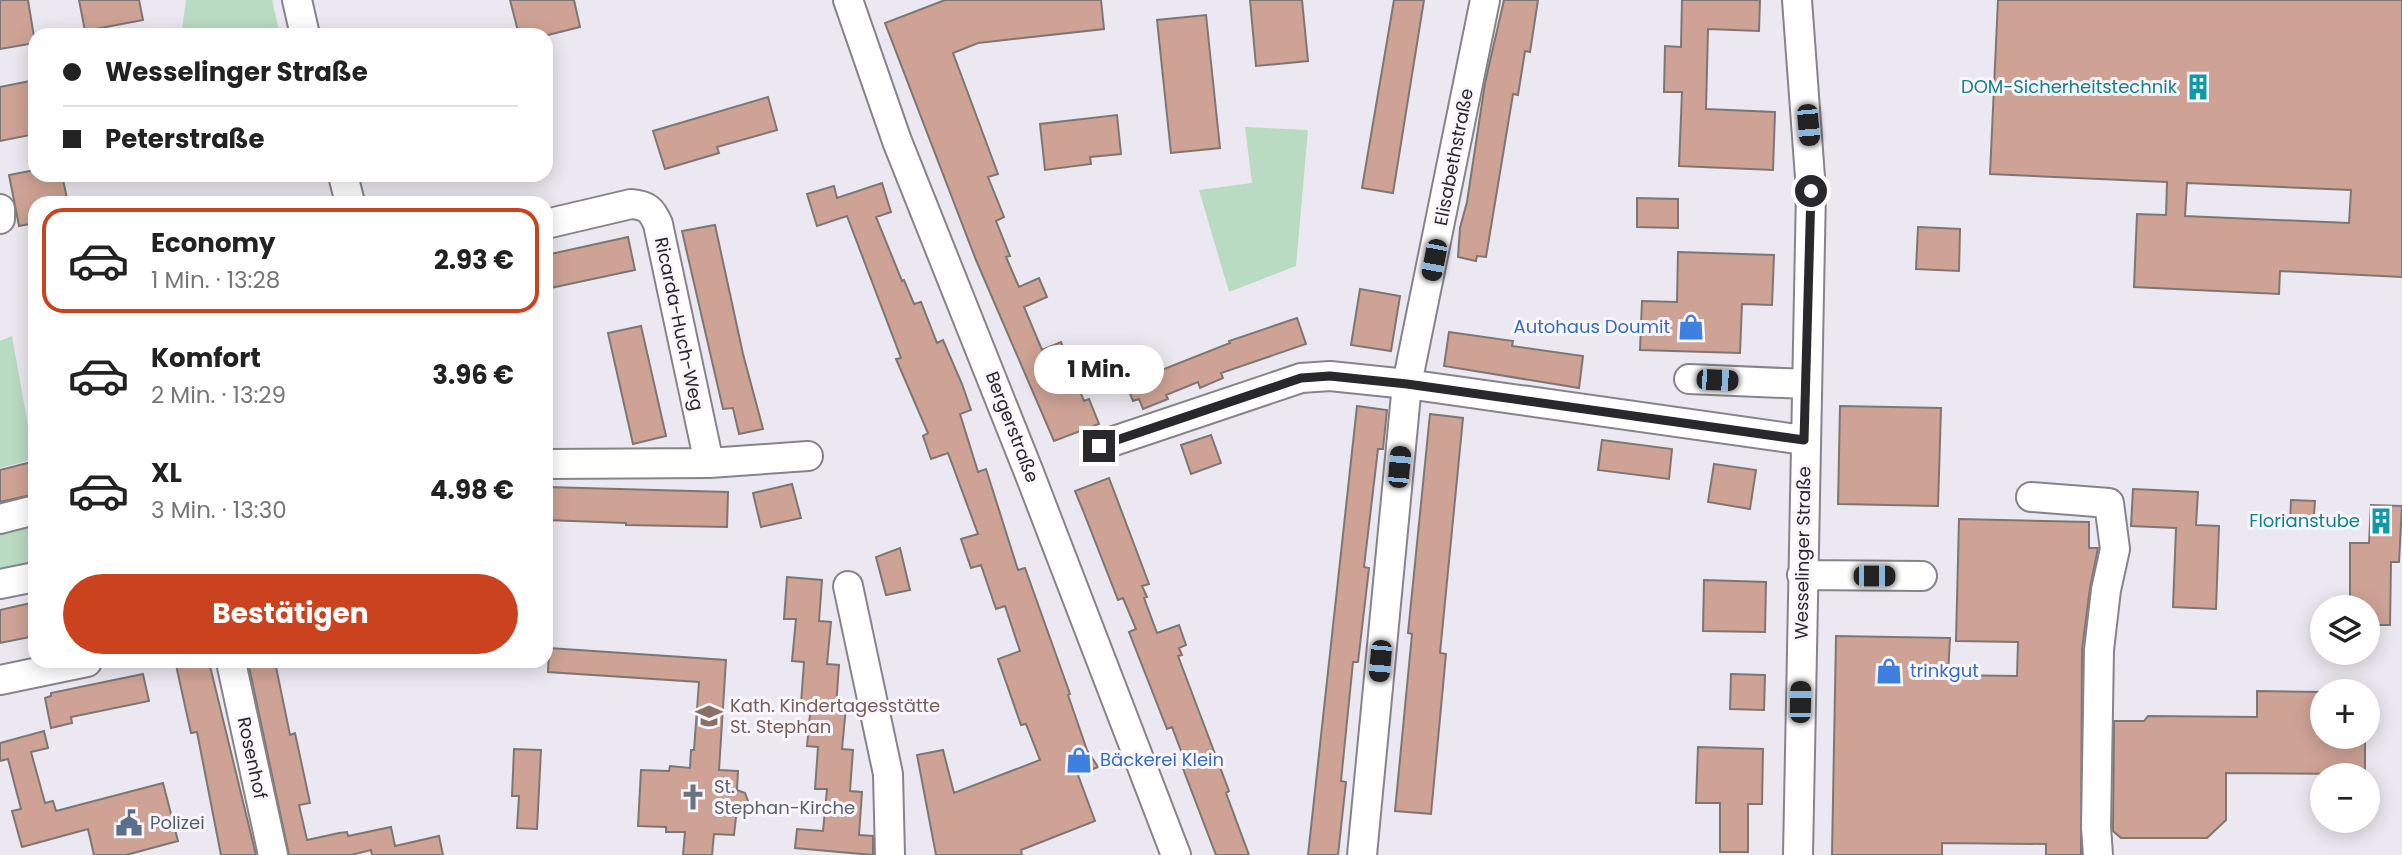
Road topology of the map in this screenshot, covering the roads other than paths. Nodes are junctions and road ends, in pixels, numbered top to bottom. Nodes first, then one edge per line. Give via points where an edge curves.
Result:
1 (297, 0) edge
2 (848, 0) edge
3 (1485, 0) edge
4 (1797, 0) edge
5 (303, 28) edge
6 (553, 222) edge
7 (1689, 379) dead end
8 (1407, 384) junction
9 (1806, 384) junction
10 (1804, 440) junction
11 (1099, 446) dead end
12 (808, 456) dead end
13 (709, 463) junction
14 (553, 464) edge
15 (2031, 497) dead end
16 (28, 512) edge
17 (0, 519) edge
18 (1802, 575) junction
19 (1922, 576) dead end
20 (28, 578) edge
21 (0, 584) edge
22 (848, 586) dead end
23 (58, 668) edge
24 (232, 668) edge
25 (0, 680) edge
26 (273, 855) edge
27 (890, 855) edge
28 (1175, 855) edge
29 (1362, 855) edge
30 (1798, 855) edge
31 (2098, 855) edge

1 - 5 street
2 - 28 street, Bergerstraße via 902,154
3 - 8 street, Elisabethstraße
4 - 9 street, Wesselinger Straße via 1811,191
6 - 13 street, Ricarda-Huch-Weg via 631,204 652,211
7 - 9 street
8 - 10 street
8 - 11 street via 1330,376 1301,378
8 - 29 street, Elisabethstraße
9 - 10 street, Wesselinger Straße
10 - 18 street, Wesselinger Straße
12 - 13 street
13 - 14 street
15 - 31 street via 2109,503 2115,549 2099,650
16 - 17 street
18 - 19 street
18 - 30 street, Wesselinger Straße
20 - 21 street
22 - 27 street via 888,774
23 - 25 street
24 - 26 street, Rosenhof

